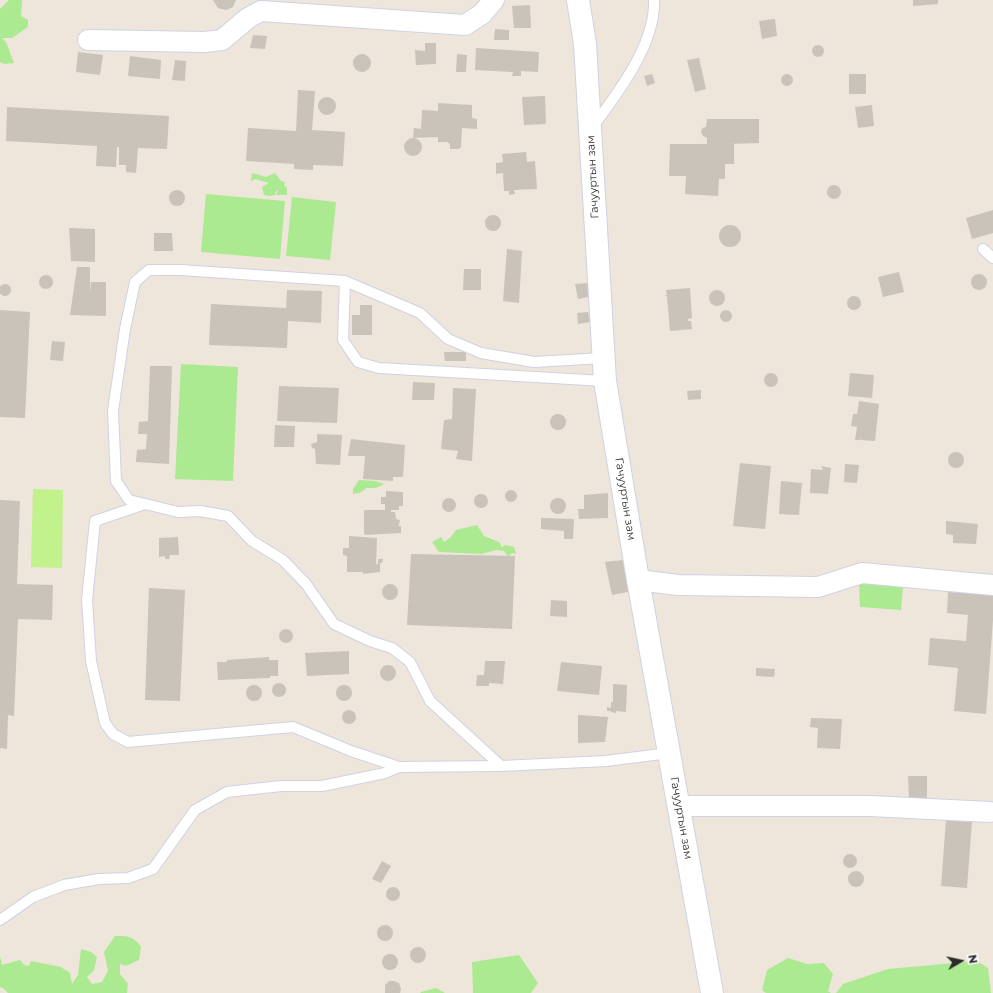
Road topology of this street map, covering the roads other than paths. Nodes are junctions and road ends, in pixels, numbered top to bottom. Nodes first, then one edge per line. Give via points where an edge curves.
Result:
1 (494, 0) edge
2 (578, 0) edge
3 (654, 0) edge
4 (88, 40) dead end
5 (590, 132) junction
6 (983, 249) dead end
7 (993, 258) edge
8 (345, 281) junction
9 (603, 358) junction
10 (605, 381) junction
11 (145, 504) junction
12 (638, 580) junction
13 (993, 585) edge
14 (669, 753) junction
15 (501, 766) junction
16 (399, 767) junction
17 (678, 806) junction
18 (990, 812) dead end
19 (0, 920) edge
20 (712, 993) edge

1 - 4 street via 482,14 465,25 261,11 248,18 222,40
2 - 5 main road, Гачууртын зам via 585,44
3 - 5 lane via 655,12 648,34 630,74
5 - 9 main road, Гачууртын зам
6 - 7 lane
8 - 9 lane via 420,312 448,339 481,353 534,362
8 - 10 lane via 343,340 358,362 379,368
8 - 11 lane via 149,270 135,282 124,330 113,411 116,482 129,500
9 - 10 main road, Гачууртын зам
10 - 12 main road, Гачууртын зам
11 - 15 lane via 178,512 200,511 228,516 252,542 288,565 306,584 334,624 392,648 410,662 430,701
11 - 16 lane via 95,521 86,600 92,661 104,723 112,734 128,742 293,727 351,752
12 - 13 street via 678,584 818,587 862,574
12 - 14 main road, Гачууртын зам
14 - 15 lane via 606,761
14 - 17 main road, Гачууртын зам
15 - 16 lane
16 - 19 lane via 385,774 322,786 281,786 227,792 195,810 153,869 128,878 99,879 64,885 33,897
17 - 18 street via 870,806
17 - 20 main road, Гачууртын зам

